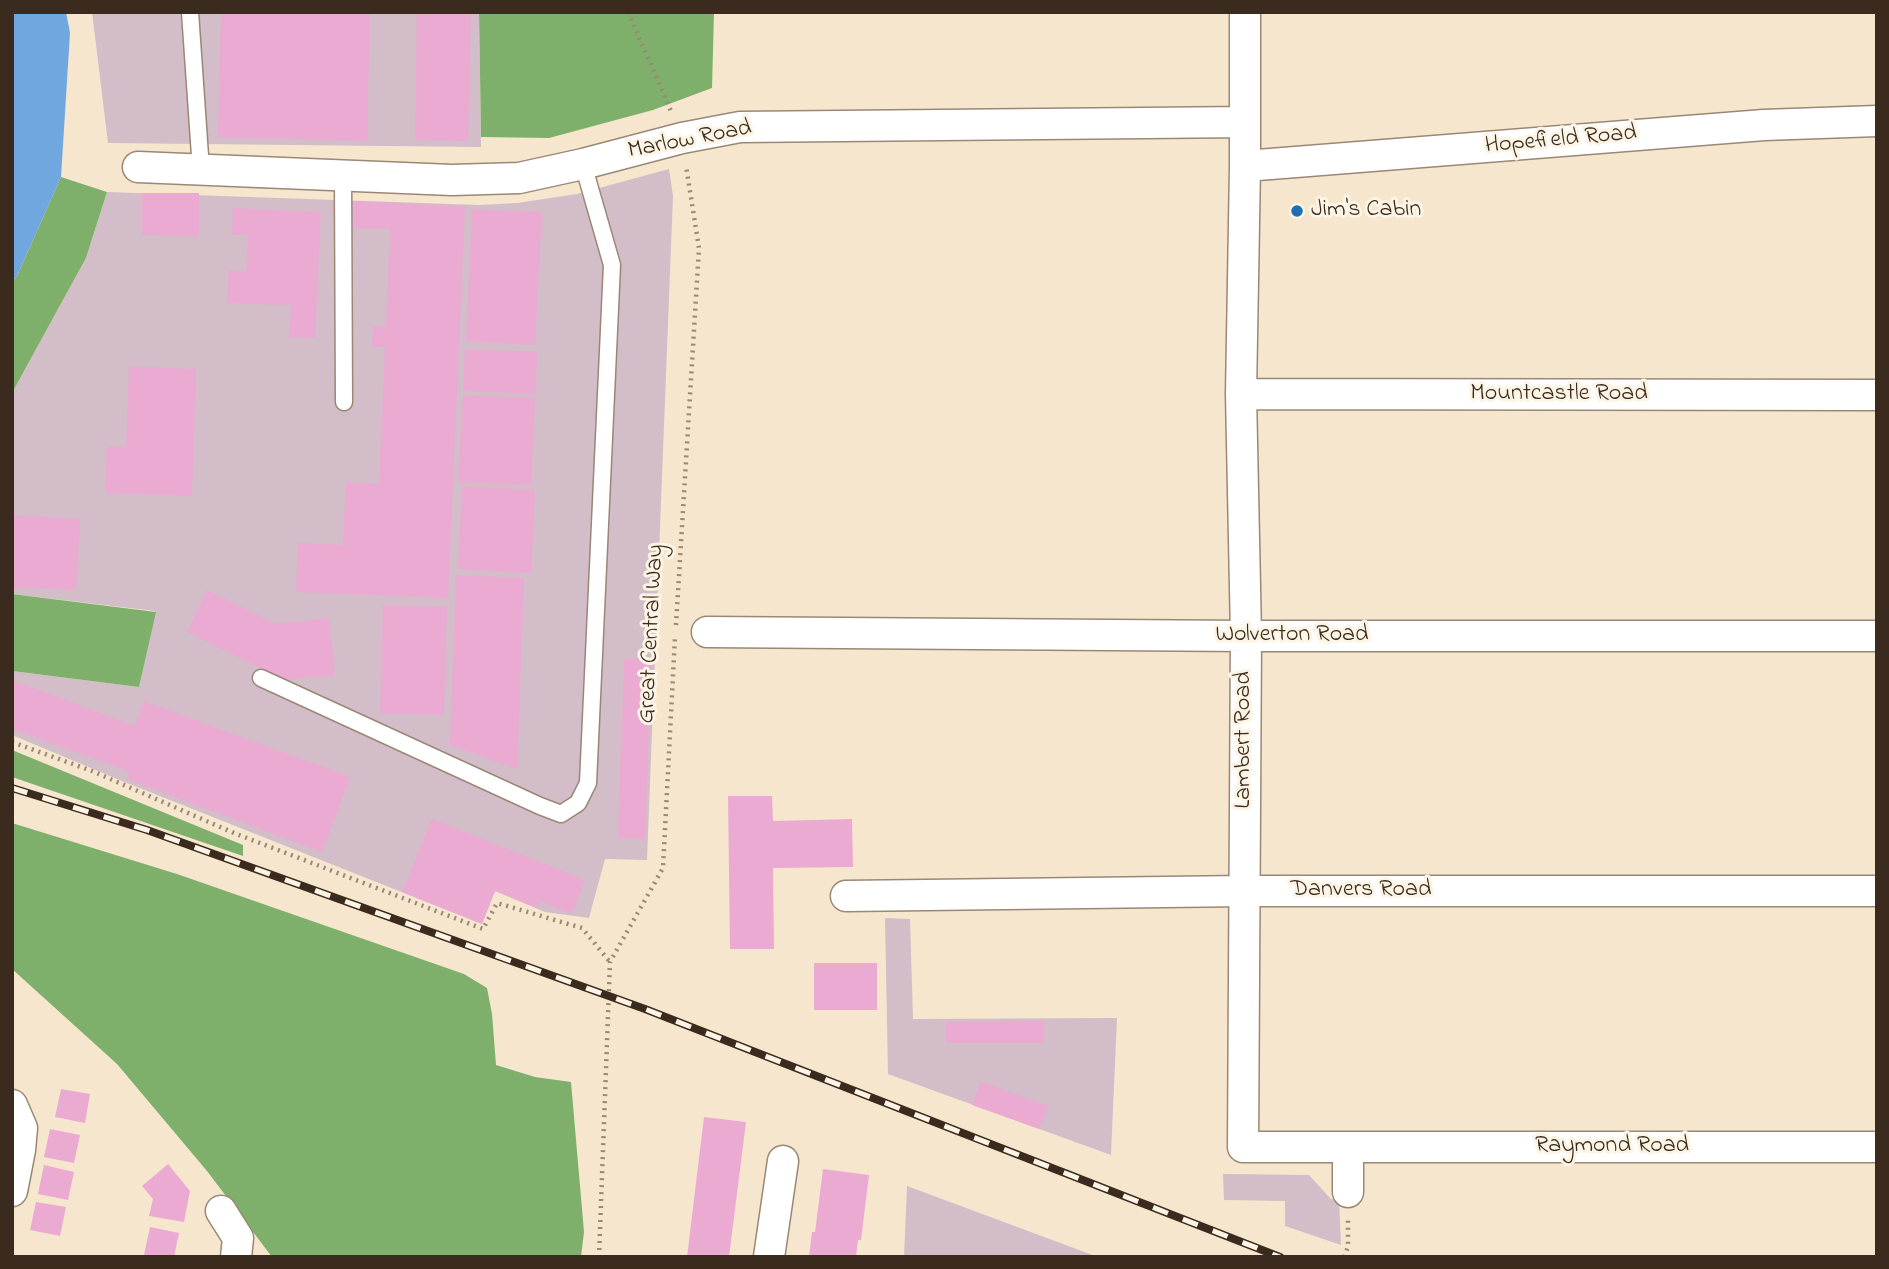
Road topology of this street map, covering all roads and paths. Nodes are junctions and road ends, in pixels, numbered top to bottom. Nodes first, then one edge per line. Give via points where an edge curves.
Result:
1 (190, 12) edge
2 (628, 12) edge
3 (1245, 12) edge
4 (1877, 121) edge
5 (1245, 122) junction
6 (682, 138) junction
7 (583, 164) junction
8 (1245, 166) junction
9 (138, 167) dead end
10 (201, 170) junction
11 (343, 176) junction
12 (1241, 394) junction
13 (1877, 395) edge
14 (344, 402) dead end
15 (707, 632) dead end
16 (1246, 636) junction
17 (1877, 636) edge
18 (261, 678) dead end
19 (12, 742) edge
20 (1245, 891) junction
21 (1877, 891) edge
22 (846, 896) dead end
23 (610, 962) junction
24 (12, 1105) edge
25 (1243, 1147) joint
26 (1348, 1147) junction
27 (1877, 1147) edge
28 (783, 1161) dead end
29 (12, 1191) edge
30 (1348, 1192) dead end
31 (221, 1211) dead end
32 (236, 1257) edge
33 (599, 1257) edge
34 (769, 1257) edge

1 - 10 lane
2 - 6 path, Great Central Way
3 - 5 street, Lambert Road
4 - 8 street, Hopefield Road via 1764,125
5 - 6 street, Marlow Road via 740,127
5 - 8 street, Lambert Road
6 - 7 street, Marlow Road
6 - 23 path, Great Central Way via 699,248 663,868
7 - 11 street, Marlow Road via 519,177
7 - 18 lane via 612,265 589,783 578,803 561,814 540,806
8 - 12 street, Lambert Road
9 - 10 street, Marlow Road
10 - 11 street, Marlow Road
11 - 14 lane
12 - 13 street, Mountcastle Road
12 - 16 street, Lambert Road
15 - 16 street, Wolverton Road
16 - 17 street, Wolverton Road
16 - 20 street, Lambert Road
19 - 23 path via 483,929 497,903 582,928
20 - 21 street, Danvers Road
20 - 22 street, Danvers Road
20 - 25 street, Lambert Road
23 - 33 path, Great Central Way
24 - 29 street via 22,1128
25 - 26 street, Raymond Road
26 - 27 street, Raymond Road
26 - 30 street
28 - 34 street
31 - 32 street via 239,1238

